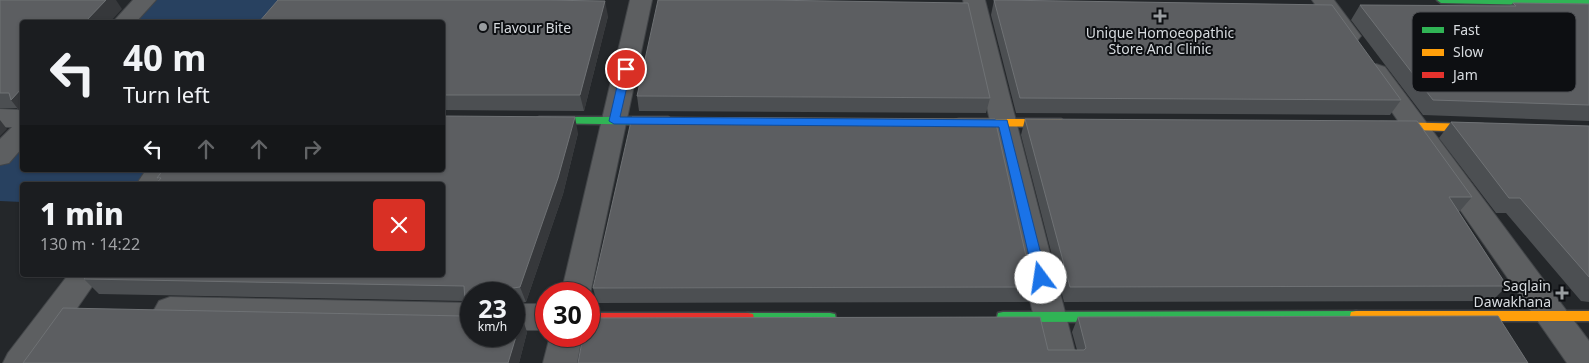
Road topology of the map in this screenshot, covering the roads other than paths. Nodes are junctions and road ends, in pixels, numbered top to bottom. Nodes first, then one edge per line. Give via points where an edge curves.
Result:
1 (145, 0) edge
2 (641, 0) edge
3 (974, 0) edge
4 (1323, 0) edge
5 (1440, 0) edge
6 (1589, 3) edge
7 (126, 20) edge
8 (0, 118) edge
9 (20, 118) edge
10 (528, 121) edge
11 (614, 121) junction
12 (684, 121) edge
13 (943, 123) edge
14 (1003, 123) junction
15 (1072, 124) edge
16 (1365, 126) edge
17 (1414, 126) junction
18 (1492, 128) edge
19 (20, 134) edge
20 (0, 156) edge
21 (83, 277) edge
22 (579, 282) edge
23 (60, 308) junction
24 (100, 309) edge
25 (139, 310) edge
26 (1551, 315) junction
27 (460, 316) edge
28 (1589, 316) edge
29 (1050, 317) junction
30 (600, 318) edge
31 (844, 318) edge
32 (991, 318) edge
33 (564, 347) edge
34 (20, 363) edge
35 (560, 363) edge
36 (1061, 363) edge
37 (1586, 363) edge

1 - 7 street
2 - 11 street
3 - 14 street
4 - 17 street
5 - 6 street
8 - 9 street
10 - 11 street
11 - 12 street
11 - 22 street
13 - 14 street
14 - 15 street
14 - 29 street
16 - 17 street
17 - 18 street
17 - 26 street
19 - 20 street
21 - 23 street
23 - 24 street
23 - 34 street
25 - 27 street
26 - 28 street
26 - 29 street
26 - 37 street
29 - 32 street
29 - 36 street
30 - 31 street
33 - 35 street

